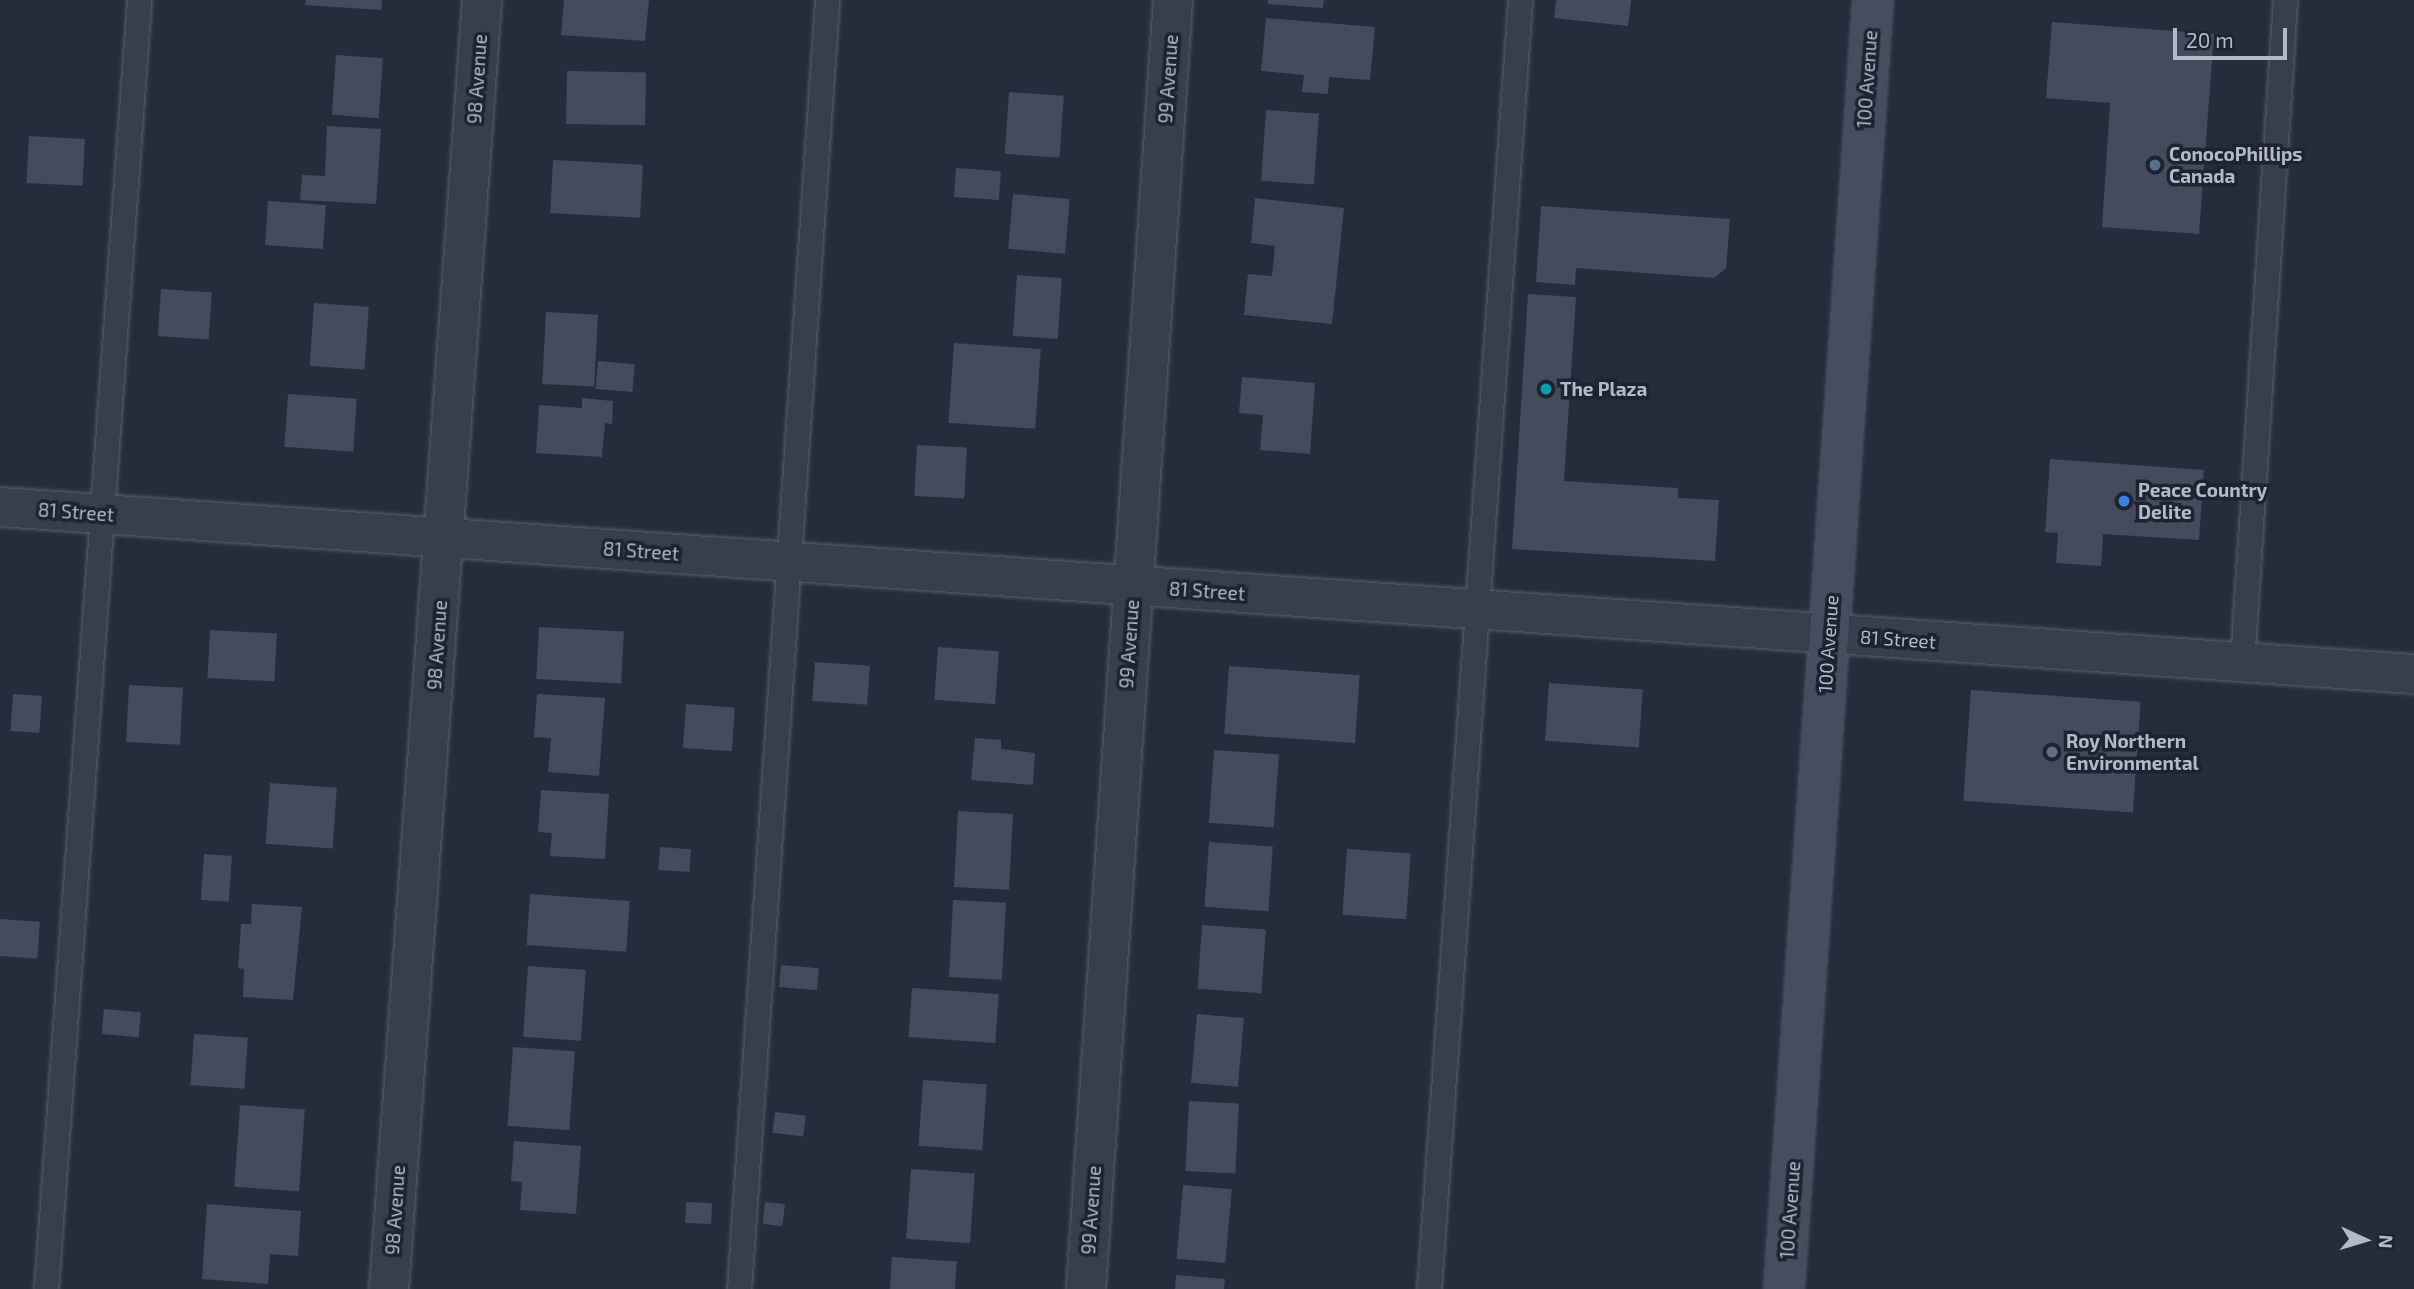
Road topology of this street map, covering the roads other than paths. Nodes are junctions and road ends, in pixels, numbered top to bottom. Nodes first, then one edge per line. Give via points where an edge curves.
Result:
1 (139, 0) edge
2 (482, 0) edge
3 (827, 0) edge
4 (1173, 0) edge
5 (1520, 0) edge
6 (1873, 0) edge
7 (2285, 0) edge
8 (0, 507) edge
9 (104, 514) junction
10 (446, 537) junction
11 (786, 561) junction
12 (1133, 586) junction
13 (1479, 610) junction
14 (1829, 635) junction
15 (2242, 663) junction
16 (2414, 674) edge
17 (46, 1289) edge
18 (389, 1289) edge
19 (739, 1289) edge
20 (1086, 1289) edge
21 (1429, 1289) edge
22 (1784, 1289) edge

1 - 9 lane
2 - 10 street, 98 Avenue
3 - 11 lane
4 - 12 street, 99 Avenue
5 - 13 lane
6 - 14 main road, 100 Avenue
7 - 15 lane
8 - 9 street, 81 Street
9 - 10 street, 81 Street
9 - 17 lane
10 - 11 street, 81 Street
10 - 18 street, 98 Avenue
11 - 12 street, 81 Street
11 - 19 lane
12 - 13 street, 81 Street
12 - 20 street, 99 Avenue
13 - 14 street, 81 Street
13 - 21 lane
14 - 15 street, 81 Street
14 - 22 main road, 100 Avenue
15 - 16 street, 81 Street

